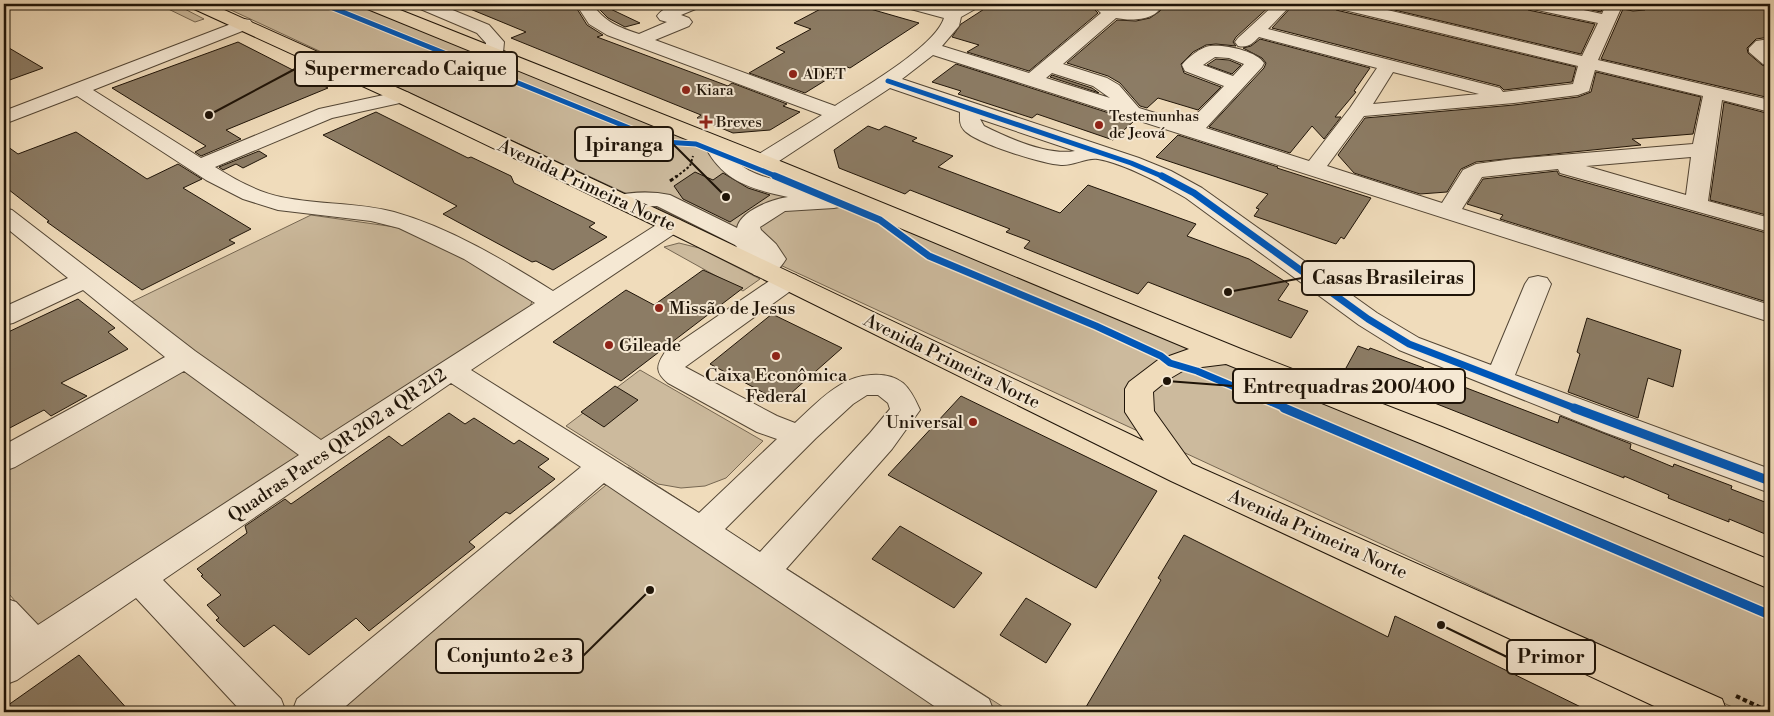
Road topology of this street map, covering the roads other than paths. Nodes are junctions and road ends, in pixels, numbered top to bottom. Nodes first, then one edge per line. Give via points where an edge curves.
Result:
1 (198, 4) edge
2 (371, 4) edge
3 (424, 4) edge
4 (584, 4) edge
5 (692, 4) edge
6 (913, 4) edge
7 (971, 4) edge
8 (1154, 4) edge
9 (1282, 4) edge
10 (1342, 4) edge
11 (1534, 4) edge
12 (1629, 4) edge
13 (1639, 4) edge
14 (1106, 8) edge
15 (1611, 12) edge
16 (953, 16) junction
17 (244, 24) junction
18 (1255, 31) junction
19 (639, 41) junction
20 (1770, 44) edge
21 (930, 48) junction
22 (494, 53) junction
23 (1232, 53) junction
24 (1770, 60) edge
25 (1588, 62) junction
26 (1051, 66) junction
27 (1388, 66) junction
28 (366, 81) junction
29 (888, 81) junction
30 (1031, 81) junction
31 (1236, 84) junction
32 (78, 88) junction
33 (1713, 93) junction
34 (402, 97) junction
35 (1514, 97) junction
36 (1770, 106) edge
37 (1358, 111) junction
38 (326, 113) junction
39 (838, 114) junction
40 (1135, 114) junction
41 (4, 118) edge
42 (1191, 132) junction
43 (709, 146) junction
44 (1703, 150) junction
45 (762, 162) junction
46 (1552, 164) junction
47 (200, 166) junction
48 (1313, 170) junction
49 (841, 195) junction
50 (621, 201) junction
51 (1696, 205) junction
52 (1448, 212) junction
53 (4, 215) edge
54 (672, 225) junction
55 (1770, 225) edge
56 (742, 230) junction
57 (756, 266) junction
58 (86, 279) junction
59 (787, 281) junction
60 (1538, 284) dead end
61 (554, 303) junction
62 (1770, 314) edge
63 (4, 317) edge
64 (1231, 356) junction
65 (185, 358) junction
66 (451, 370) junction
67 (1499, 380) junction
68 (799, 436) junction
69 (321, 455) junction
70 (4, 459) edge
71 (603, 466) junction
72 (1182, 473) junction
73 (1770, 481) edge
74 (702, 531) junction
75 (763, 571) junction
76 (1770, 575) edge
77 (139, 578) junction
78 (4, 613) edge
79 (34, 647) junction
80 (4, 668) edge
81 (267, 712) edge
82 (311, 712) edge
83 (975, 712) edge
84 (1708, 712) edge

1 - 17 main road, Avenida Primeira Norte
2 - 22 main road
3 - 22 street via 483,29 495,42
4 - 19 street via 602,25
5 - 19 street via 666,16 683,22
6 - 16 street
7 - 16 street
8 - 14 street via 1146,12 1125,14
9 - 18 street
10 - 25 street
11 - 15 street
12 - 13 street
14 - 26 street
15 - 25 street
16 - 21 street via 950,26
17 - 28 main road, Avenida Primeira Norte
17 - 32 street
18 - 23 street
18 - 27 street
19 - 39 street
20 - 24 street via 1758,48 1758,52
21 - 29 street
21 - 30 street
22 - 43 main road
23 - 31 street via 1255,63
23 - 31 street via 1211,51 1191,65 1194,69
25 - 33 street
25 - 35 street via 1582,86 1578,89
26 - 30 street
26 - 40 street via 1106,85
27 - 35 street
27 - 37 street
28 - 34 main road, Avenida Primeira Norte
28 - 38 street
29 - 39 street
29 - 67 street via 1062,138 1163,176 1194,192 1368,320 1409,344
30 - 40 street
31 - 42 street
32 - 41 street
32 - 47 street
33 - 36 street
33 - 44 street
34 - 38 street
34 - 50 main road, Avenida Primeira Norte
35 - 37 street
37 - 48 street
38 - 47 street
39 - 45 street
40 - 42 street
42 - 48 street
43 - 45 main road
43 - 49 street via 732,169 771,185 800,192
44 - 46 street
44 - 51 street
45 - 49 main road
46 - 51 street
46 - 52 street via 1476,171
47 - 61 street via 262,199 384,217 424,230 504,271
48 - 52 street
49 - 56 street via 836,201 783,204
49 - 64 main road
50 - 54 main road, Avenida Primeira Norte
50 - 56 street via 662,200
51 - 55 street
52 - 62 street
53 - 58 street
54 - 57 main road, Avenida Primeira Norte
54 - 61 street, Quadras Pares QR 202 a QR 212
56 - 57 street via 770,250 774,259
57 - 59 main road, Avenida Primeira Norte
58 - 63 street
58 - 65 street
59 - 68 street via 675,359 670,370 767,424
59 - 72 main road, Avenida Primeira Norte
60 - 67 street
61 - 66 street, Quadras Pares QR 202 a QR 212
64 - 72 main road via 1196,356 1170,364 1139,389 1140,412
64 - 76 main road
65 - 69 street
65 - 70 street
66 - 69 street, Quadras Pares QR 202 a QR 212
66 - 71 street
67 - 73 street
68 - 74 street
68 - 75 street via 844,396 870,384 894,390 905,410 881,441
69 - 77 street, Quadras Pares QR 202 a QR 212
71 - 74 street
71 - 82 street
72 - 84 main road, Avenida Primeira Norte
74 - 75 street
75 - 83 street
77 - 79 street, Quadras Pares QR 202 a QR 212
77 - 81 street
78 - 79 street
79 - 80 street, Quadras Pares QR 202 a QR 212

